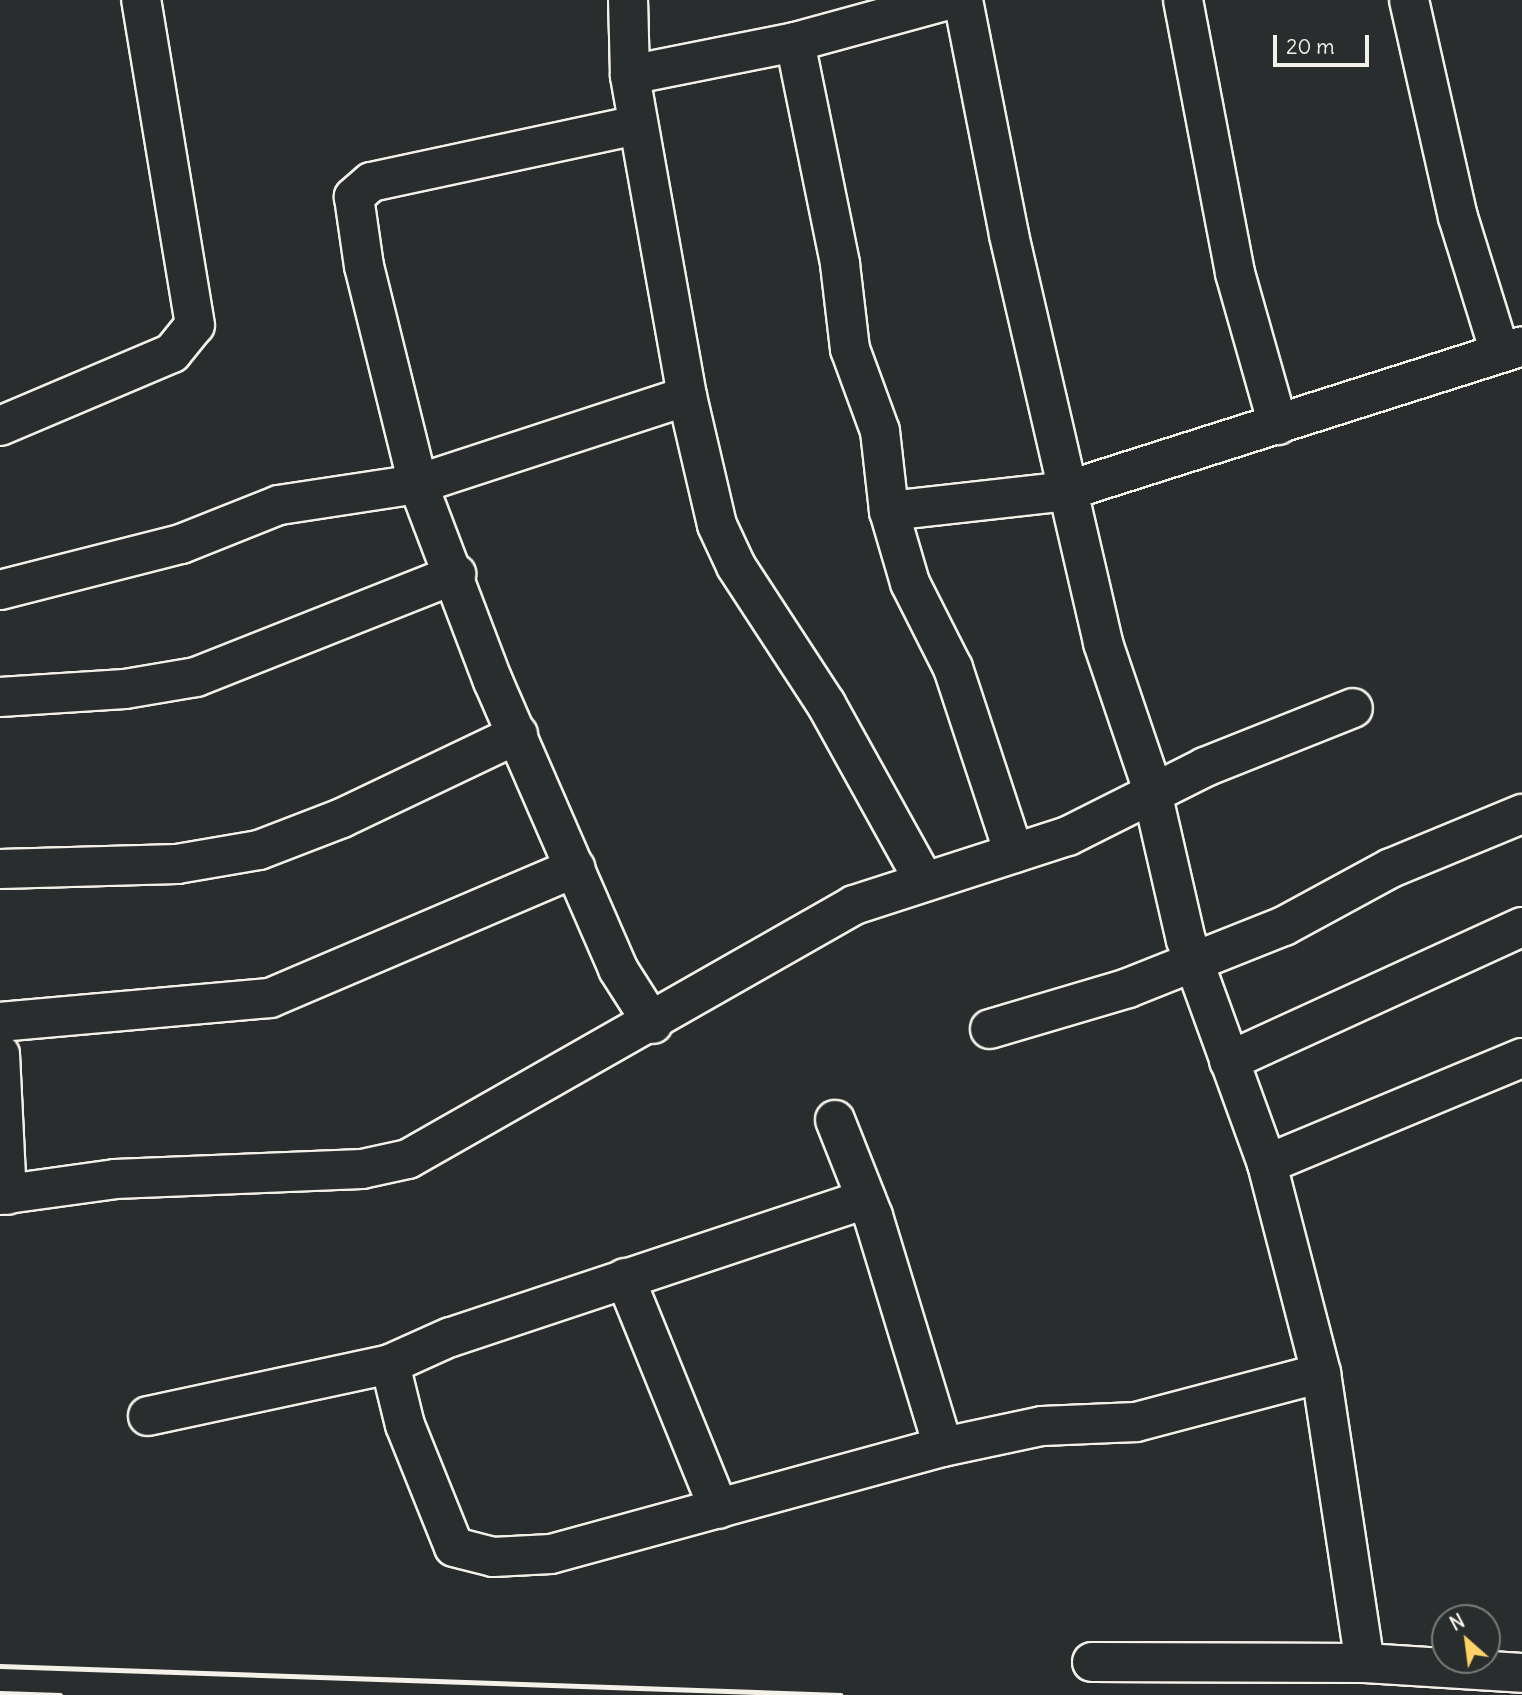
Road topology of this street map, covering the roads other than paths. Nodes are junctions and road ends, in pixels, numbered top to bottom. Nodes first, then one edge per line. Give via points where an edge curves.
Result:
1 (142, 0) edge
2 (628, 0) edge
3 (949, 0) edge
4 (964, 0) edge
5 (1183, 0) edge
6 (1409, 0) edge
7 (794, 42) junction
8 (630, 75) junction
9 (638, 125) junction
10 (1511, 350) edge
11 (687, 396) junction
12 (1278, 425) junction
13 (0, 426) edge
14 (418, 484) junction
15 (1066, 491) junction
16 (889, 510) junction
17 (456, 574) junction
18 (0, 590) edge
19 (0, 696) edge
20 (1353, 708) dead end
21 (518, 734) junction
22 (1153, 797) junction
23 (1522, 814) edge
24 (1014, 853) junction
25 (575, 867) junction
26 (0, 869) edge
27 (924, 881) junction
28 (1522, 927) edge
29 (1194, 961) junction
30 (0, 1022) edge
31 (653, 1024) junction
32 (990, 1029) dead end
33 (0, 1054) edge
34 (1522, 1058) edge
35 (1228, 1061) junction
36 (835, 1120) dead end
37 (1267, 1164) junction
38 (4, 1195) edge
39 (866, 1199) junction
40 (625, 1278) junction
41 (390, 1364) junction
42 (1321, 1373) junction
43 (148, 1416) dead end
44 (943, 1447) junction
45 (719, 1508) junction
46 (1092, 1662) dead end
47 (1365, 1663) junction
48 (1522, 1673) edge

1 - 13 street via 195,325 172,353
2 - 8 street
3 - 7 street
4 - 15 street
5 - 12 street via 1235,273
6 - 10 street via 1458,217
7 - 8 street
7 - 16 street via 840,264 850,349 880,431
8 - 9 street
9 - 11 street
9 - 14 street via 371,182 355,197 364,266
10 - 12 street
11 - 14 street
11 - 27 street via 717,525 736,566 826,704
12 - 15 street
14 - 17 street
14 - 18 street via 279,505 181,544
15 - 16 street
15 - 22 street via 1103,643
16 - 24 street via 910,583 953,668
17 - 19 street via 196,677 125,689
17 - 21 street
20 - 22 street via 1205,767
21 - 25 street
21 - 26 street via 342,818 259,850 177,864
22 - 24 street
22 - 29 street
23 - 29 street via 1391,868 1284,926
24 - 27 street
25 - 30 street via 271,998
25 - 31 street via 618,968
27 - 31 street via 854,905
28 - 35 street
29 - 32 street
29 - 35 street
31 - 38 street via 556,1071 408,1159 362,1169 115,1179
33 - 38 street
34 - 37 street
35 - 37 street
36 - 39 street
37 - 42 street
39 - 40 street
39 - 44 street
40 - 41 street
40 - 45 street
41 - 43 street
41 - 45 street via 405,1424 454,1547 493,1557 551,1554
42 - 44 street via 1136,1422 1042,1426
42 - 47 street
44 - 45 street
46 - 47 street
47 - 48 street

